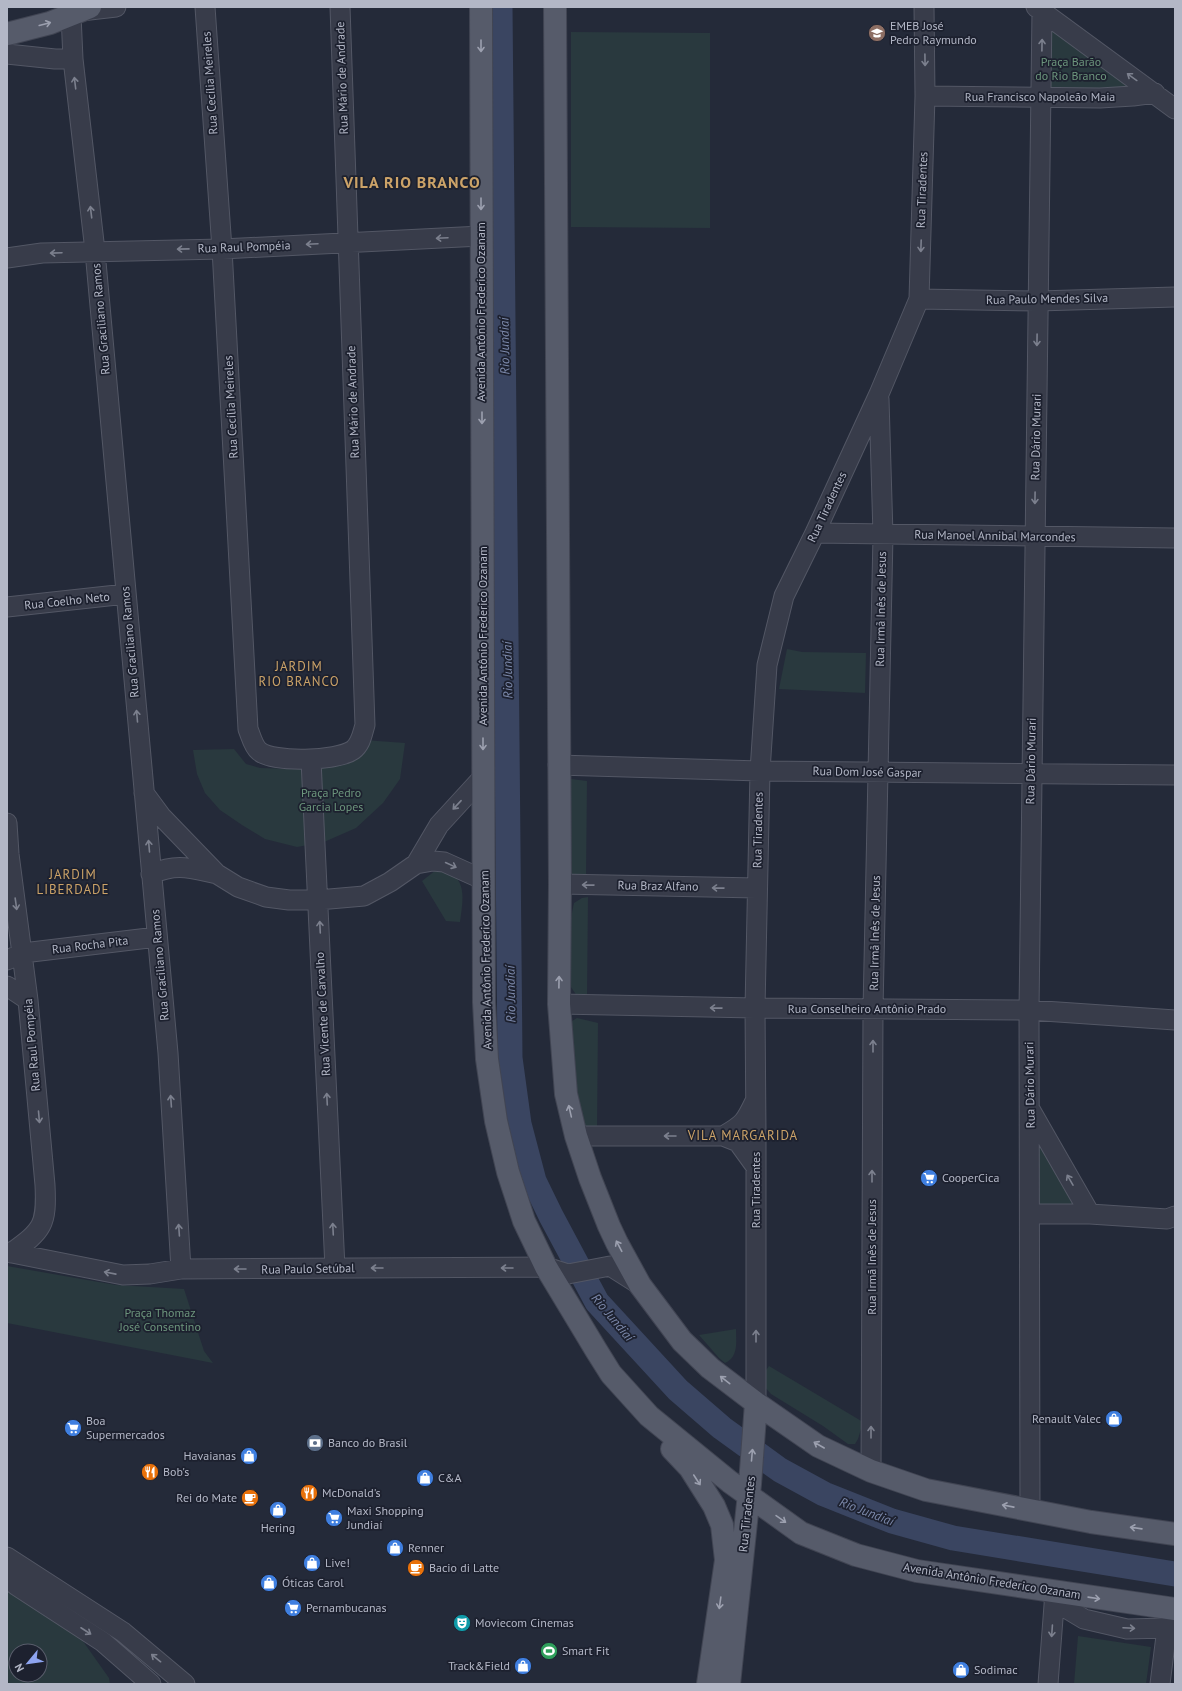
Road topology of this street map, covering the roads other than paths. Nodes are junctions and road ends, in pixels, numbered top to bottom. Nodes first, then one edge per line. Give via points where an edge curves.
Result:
1 (116, 7) edge
2 (205, 7) edge
3 (340, 7) edge
4 (481, 7) edge
5 (555, 7) edge
6 (924, 7) edge
7 (1039, 9) edge
8 (80, 11) edge
9 (7, 34) edge
10 (7, 54) edge
11 (72, 58) junction
12 (1155, 93) junction
13 (925, 96) junction
14 (1041, 98) junction
15 (1175, 109) edge
16 (481, 236) junction
17 (347, 242) junction
18 (222, 249) junction
19 (95, 251) junction
20 (7, 258) edge
21 (1175, 297) edge
22 (919, 299) junction
23 (1038, 301) junction
24 (879, 394) junction
25 (816, 533) junction
26 (883, 535) junction
27 (1034, 537) junction
28 (1175, 538) edge
29 (126, 594) junction
30 (7, 607) edge
31 (311, 760) junction
32 (558, 766) junction
33 (760, 771) junction
34 (877, 772) junction
35 (1031, 774) junction
36 (1175, 775) edge
37 (483, 777) junction
38 (144, 793) junction
39 (7, 823) edge
40 (8, 854) edge
41 (416, 864) junction
42 (152, 874) junction
43 (216, 874) junction
44 (484, 880) junction
45 (560, 884) junction
46 (757, 888) junction
47 (318, 900) junction
48 (157, 937) junction
49 (15, 956) edge
50 (7, 986) edge
51 (28, 1000) junction
52 (559, 1004) junction
53 (755, 1008) junction
54 (874, 1010) junction
55 (1029, 1010) junction
56 (1175, 1020) edge
57 (755, 1100) junction
58 (1030, 1109) junction
59 (576, 1136) junction
60 (723, 1136) junction
61 (756, 1166) junction
62 (1030, 1214) junction
63 (1090, 1214) junction
64 (1171, 1217) edge
65 (9, 1252) edge
66 (335, 1268) junction
67 (546, 1268) junction
68 (182, 1269) junction
69 (568, 1274) junction
70 (640, 1285) junction
71 (564, 1298) junction
72 (756, 1403) junction
73 (649, 1416) junction
74 (871, 1471) junction
75 (749, 1490) junction
76 (1030, 1510) junction
77 (1175, 1534) edge
78 (7, 1557) edge
79 (27, 1570) junction
80 (7, 1578) edge
81 (1055, 1597) junction
82 (62, 1616) junction
83 (1172, 1617) edge
84 (177, 1680) edge
85 (152, 1684) edge
86 (708, 1684) edge
87 (729, 1684) edge
88 (1048, 1684) edge
89 (1160, 1684) edge

1 - 8 street
2 - 18 street, Rua Cecília Meireles
3 - 17 street, Rua Mário de Andrade
4 -> 16 main road, Avenida Antônio Frederico Ozanam
5 - 32 main road
6 -> 13 street, Rua Tiradentes
12 -> 7 street
14 -> 7 street, Rua Dário Murari
9 -> 8 main road via 50,23
8 - 11 street, Rua Graciliano Ramos
10 - 11 street via 55,59
19 -> 11 street, Rua Graciliano Ramos
12 - 14 street, Rua Francisco Napoleão Maia via 1133,96
12 - 15 street
13 - 14 street, Rua Francisco Napoleão Maia
13 -> 22 street, Rua Tiradentes
14 - 23 street, Rua Dário Murari
16 -> 17 street, Rua Raul Pompéia
16 -> 37 main road, Avenida Antônio Frederico Ozanam
17 -> 18 street, Rua Raul Pompéia
17 - 31 street, Rua Mário de Andrade via 365,725 361,741 352,750 340,755
18 -> 19 street, Rua Raul Pompéia
18 - 31 street, Rua Cecília Meireles via 248,729 259,751 267,756
19 -> 20 street, Rua Raul Pompéia via 42,253
19 - 29 street, Rua Graciliano Ramos
21 - 23 street, Rua Paulo Mendes Silva
22 - 23 street, Rua Paulo Mendes Silva
22 - 24 street, Rua Tiradentes
23 -> 27 street, Rua Dário Murari
24 - 25 street, Rua Tiradentes
24 - 26 street, Rua Irmã Inês de Jesus
25 - 26 street, Rua Manoel Annibal Marcondes
25 - 33 street, Rua Tiradentes via 784,596 769,657
26 - 27 street, Rua Manoel Annibal Marcondes
26 - 34 street, Rua Irmã Inês de Jesus
27 - 28 street, Rua Manoel Annibal Marcondes
27 - 35 street, Rua Dário Murari
29 - 30 street, Rua Coelho Neto
38 -> 29 street, Rua Graciliano Ramos
31 - 47 street, Rua Vicente de Carvalho
32 - 33 street, Rua Dom José Gaspar
32 - 45 main road
33 - 34 street, Rua Dom José Gaspar
33 - 46 street, Rua Tiradentes
34 - 35 street, Rua Dom José Gaspar
34 - 54 street, Rua Irmã Inês de Jesus
35 - 36 street, Rua Dom José Gaspar
35 - 55 street, Rua Dário Murari
37 -> 41 street via 439,824
37 - 44 main road, Avenida Antônio Frederico Ozanam
42 -> 38 street, Rua Graciliano Ramos
38 - 43 street via 161,816
39 - 40 street, Rua Raul Pompéia
40 -> 49 street, Rua Raul Pompéia
41 -> 44 street via 444,862
41 - 47 street via 364,896
42 - 43 street via 175,866
42 - 48 street, Rua Graciliano Ramos
43 - 47 street via 238,887 266,898
44 - 67 main road, Avenida Antônio Frederico Ozanam via 484,1002 496,1121 508,1172 524,1221
46 -> 45 street, Rua Braz Alfano
52 -> 45 main road
46 - 53 street, Rua Tiradentes
66 -> 47 street, Rua Vicente de Carvalho
48 - 49 street, Rua Rocha Pita
68 -> 48 street, Rua Graciliano Ramos via 168,1053
49 - 51 street, Rua Raul Pompéia
50 - 51 street
51 -> 65 street, Rua Raul Pompéia via 46,1210 41,1227 31,1239
53 -> 52 street, Rua Conselheiro Antônio Prado
59 -> 52 main road via 566,1094
53 - 54 street, Rua Conselheiro Antônio Prado
53 - 57 street, Rua Tiradentes
54 - 55 street, Rua Conselheiro Antônio Prado
74 -> 54 street, Rua Irmã Inês de Jesus
55 - 56 street, Rua Conselheiro Antônio Prado
55 - 58 street, Rua Dário Murari
57 - 60 street via 740,1127
57 - 61 street, Rua Tiradentes
58 - 62 street, Rua Dário Murari
63 -> 58 street
60 -> 59 street
70 -> 59 main road via 609,1226
60 - 61 street via 738,1142
72 -> 61 street, Rua Tiradentes
62 - 63 street
62 - 76 street, Rua Dário Murari
63 - 64 street
68 -> 65 street, Rua Paulo Setúbal via 123,1275
67 -> 66 street, Rua Paulo Setúbal
66 -> 68 street, Rua Paulo Setúbal
67 - 69 street, Rua Paulo Setúbal
67 - 71 main road, Avenida Antônio Frederico Ozanam
69 - 70 street, Rua Paulo Setúbal via 610,1266
69 - 71 main road
72 -> 70 main road via 710,1368 682,1341
71 - 73 main road, Avenida Antônio Frederico Ozanam via 611,1374
74 -> 72 main road via 818,1446
75 -> 72 main road, Rua Tiradentes
73 - 75 main road, Avenida Antônio Frederico Ozanam via 694,1454
73 -> 86 main road, Rua Tiradentes via 664,1440 690,1468 714,1506 722,1525 726,1560
76 -> 74 main road via 926,1490
75 -> 81 main road, Avenida Antônio Frederico Ozanam via 801,1533 856,1555 917,1571
75 - 87 main road, Rua Tiradentes
77 -> 76 main road
78 - 79 street
79 - 82 street via 28,1577 52,1600
84 -> 79 street via 123,1632
80 - 82 street
81 -> 83 main road, Avenida Antônio Frederico Ozanam
81 -> 88 street
82 -> 85 street via 103,1642
83 - 89 street

